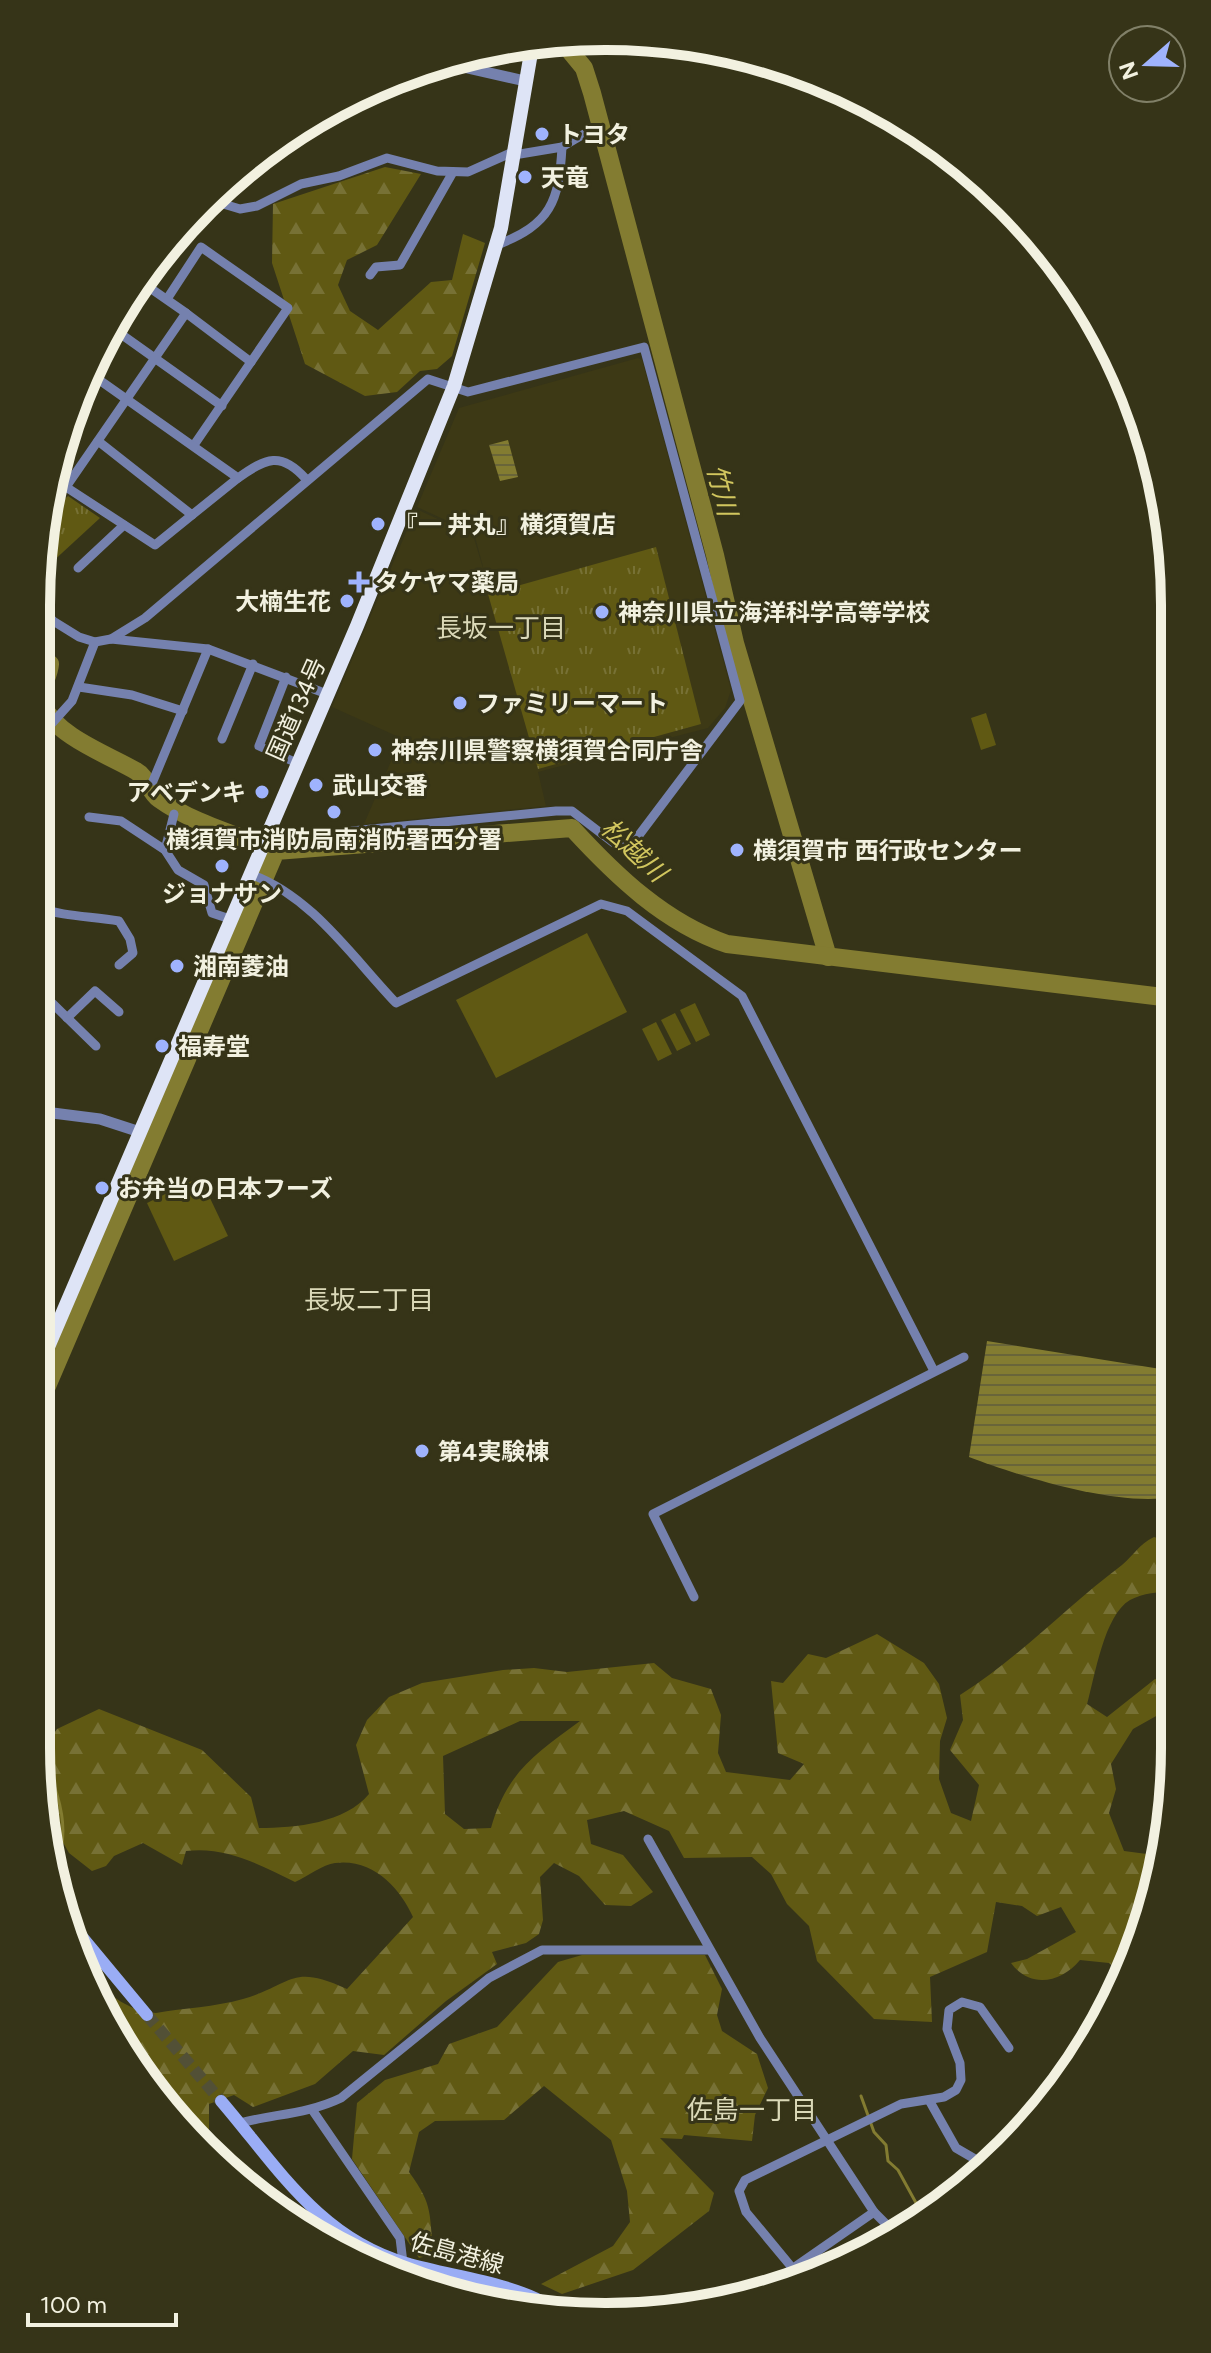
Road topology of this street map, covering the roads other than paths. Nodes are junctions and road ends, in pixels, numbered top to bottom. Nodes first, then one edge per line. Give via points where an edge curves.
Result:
1 (530, 55) edge
2 (467, 68) edge
3 (525, 81) junction
4 (584, 134) dead end
5 (562, 147) junction
6 (514, 153) junction
7 (453, 172) junction
8 (223, 204) edge
9 (497, 245) junction
10 (370, 275) dead end
11 (150, 288) edge
12 (167, 299) junction
13 (186, 313) junction
14 (121, 334) edge
15 (156, 357) junction
16 (251, 362) junction
17 (98, 379) edge
18 (454, 386) junction
19 (127, 398) junction
20 (222, 406) junction
21 (98, 441) junction
22 (194, 445) junction
23 (238, 478) junction
24 (306, 479) junction
25 (66, 487) junction
26 (62, 491) edge
27 (192, 515) junction
28 (124, 525) junction
29 (78, 568) dead end
30 (50, 616) edge
31 (52, 620) joint
32 (111, 639) junction
33 (95, 642) junction
34 (208, 649) junction
35 (253, 664) junction
36 (286, 677) junction
37 (79, 687) junction
38 (327, 694) junction
39 (183, 711) junction
40 (50, 725) edge
41 (222, 739) dead end
42 (297, 763) junction
43 (153, 781) dead end
44 (174, 814) dead end
45 (89, 817) dead end
46 (263, 842) junction
47 (165, 850) junction
48 (250, 874) junction
49 (50, 911) edge
50 (230, 919) junction
51 (119, 965) dead end
52 (50, 1005) edge
53 (119, 1012) dead end
54 (67, 1018) junction
55 (96, 1046) dead end
56 (50, 1113) edge
57 (140, 1132) junction
58 (50, 1342) edge
59 (964, 1357) dead end
60 (934, 1371) junction
61 (694, 1597) dead end
62 (648, 1839) dead end
63 (84, 1939) edge
64 (709, 1950) junction
65 (147, 2015) tunnel mouth
66 (1009, 2048) dead end
67 (929, 2100) junction
68 (221, 2101) tunnel mouth
69 (313, 2111) junction
70 (240, 2123) junction
71 (828, 2140) junction
72 (977, 2160) edge
73 (874, 2212) junction
74 (888, 2226) edge
75 (403, 2263) junction
76 (794, 2270) joint
77 (435, 2271) junction
78 (435, 2276) edge
79 (529, 2297) edge

1 - 3 highway, 国道134号
2 - 3 street
3 - 6 highway, 国道134号
4 - 5 street
5 - 6 street
5 - 9 street via 559,193 546,212
6 - 7 street via 468,172
6 - 9 highway, 国道134号
7 - 8 street via 387,158 301,184 257,206 240,209
7 - 10 street via 400,265 376,267
9 - 18 highway, 国道134号
11 - 12 street
12 - 13 street
12 - 16 street via 201,247 288,308
13 - 15 street
13 - 16 street
14 - 15 street
15 - 19 street
15 - 20 street
16 - 20 street
17 - 19 street
18 - 24 street via 428,379
18 - 38 highway, 国道134号
18 - 46 street via 468,392 644,347 740,701 633,843 615,844 572,811
19 - 21 street
19 - 22 street
20 - 22 street
21 - 25 street
21 - 27 street
22 - 23 street
23 - 24 street via 264,462 280,460 291,463
23 - 27 street
24 - 32 street via 145,618
25 - 26 street
25 - 28 street
27 - 28 street via 155,545
28 - 29 street
30 - 31 street
31 - 33 street
32 - 33 street
32 - 34 street
33 - 37 street
34 - 35 street
34 - 39 street
35 - 36 street
35 - 41 street
36 - 38 street
36 - 42 street via 259,746
37 - 39 street
37 - 40 street
38 - 42 highway, 国道134号
39 - 43 street
42 - 46 highway, 国道134号
44 - 47 street
45 - 47 street via 121,821
46 - 48 highway, 国道134号
47 - 50 street via 178,870 204,885 212,913
48 - 50 highway, 国道134号
48 - 60 street via 276,883 313,915 396,1003 601,904 627,911 742,996
49 - 51 street via 119,921 133,953
50 - 57 highway, 国道134号
52 - 54 street
53 - 54 street via 95,991
54 - 55 street
56 - 57 street via 100,1119
57 - 58 highway, 国道134号
59 - 60 street
60 - 61 street via 653,1514
62 - 64 street
63 - 65 main road
64 - 69 street via 542,1950 489,1978 341,2098
64 - 71 street via 779,2070
66 - 67 street via 980,2007 962,2002 949,2010 947,2029 961,2080 956,2090
67 - 71 street via 901,2104
67 - 72 street via 956,2148
68 - 70 main road, 佐島港線
69 - 70 street via 276,2113
69 - 75 street via 400,2238
70 - 75 main road, 佐島港線 via 321,2218 361,2245
71 - 73 street
71 - 76 street via 745,2180 739,2191 746,2212
73 - 74 street
73 - 76 street
75 - 77 main road, 佐島港線
77 - 78 street
77 - 79 main road, 佐島港線

